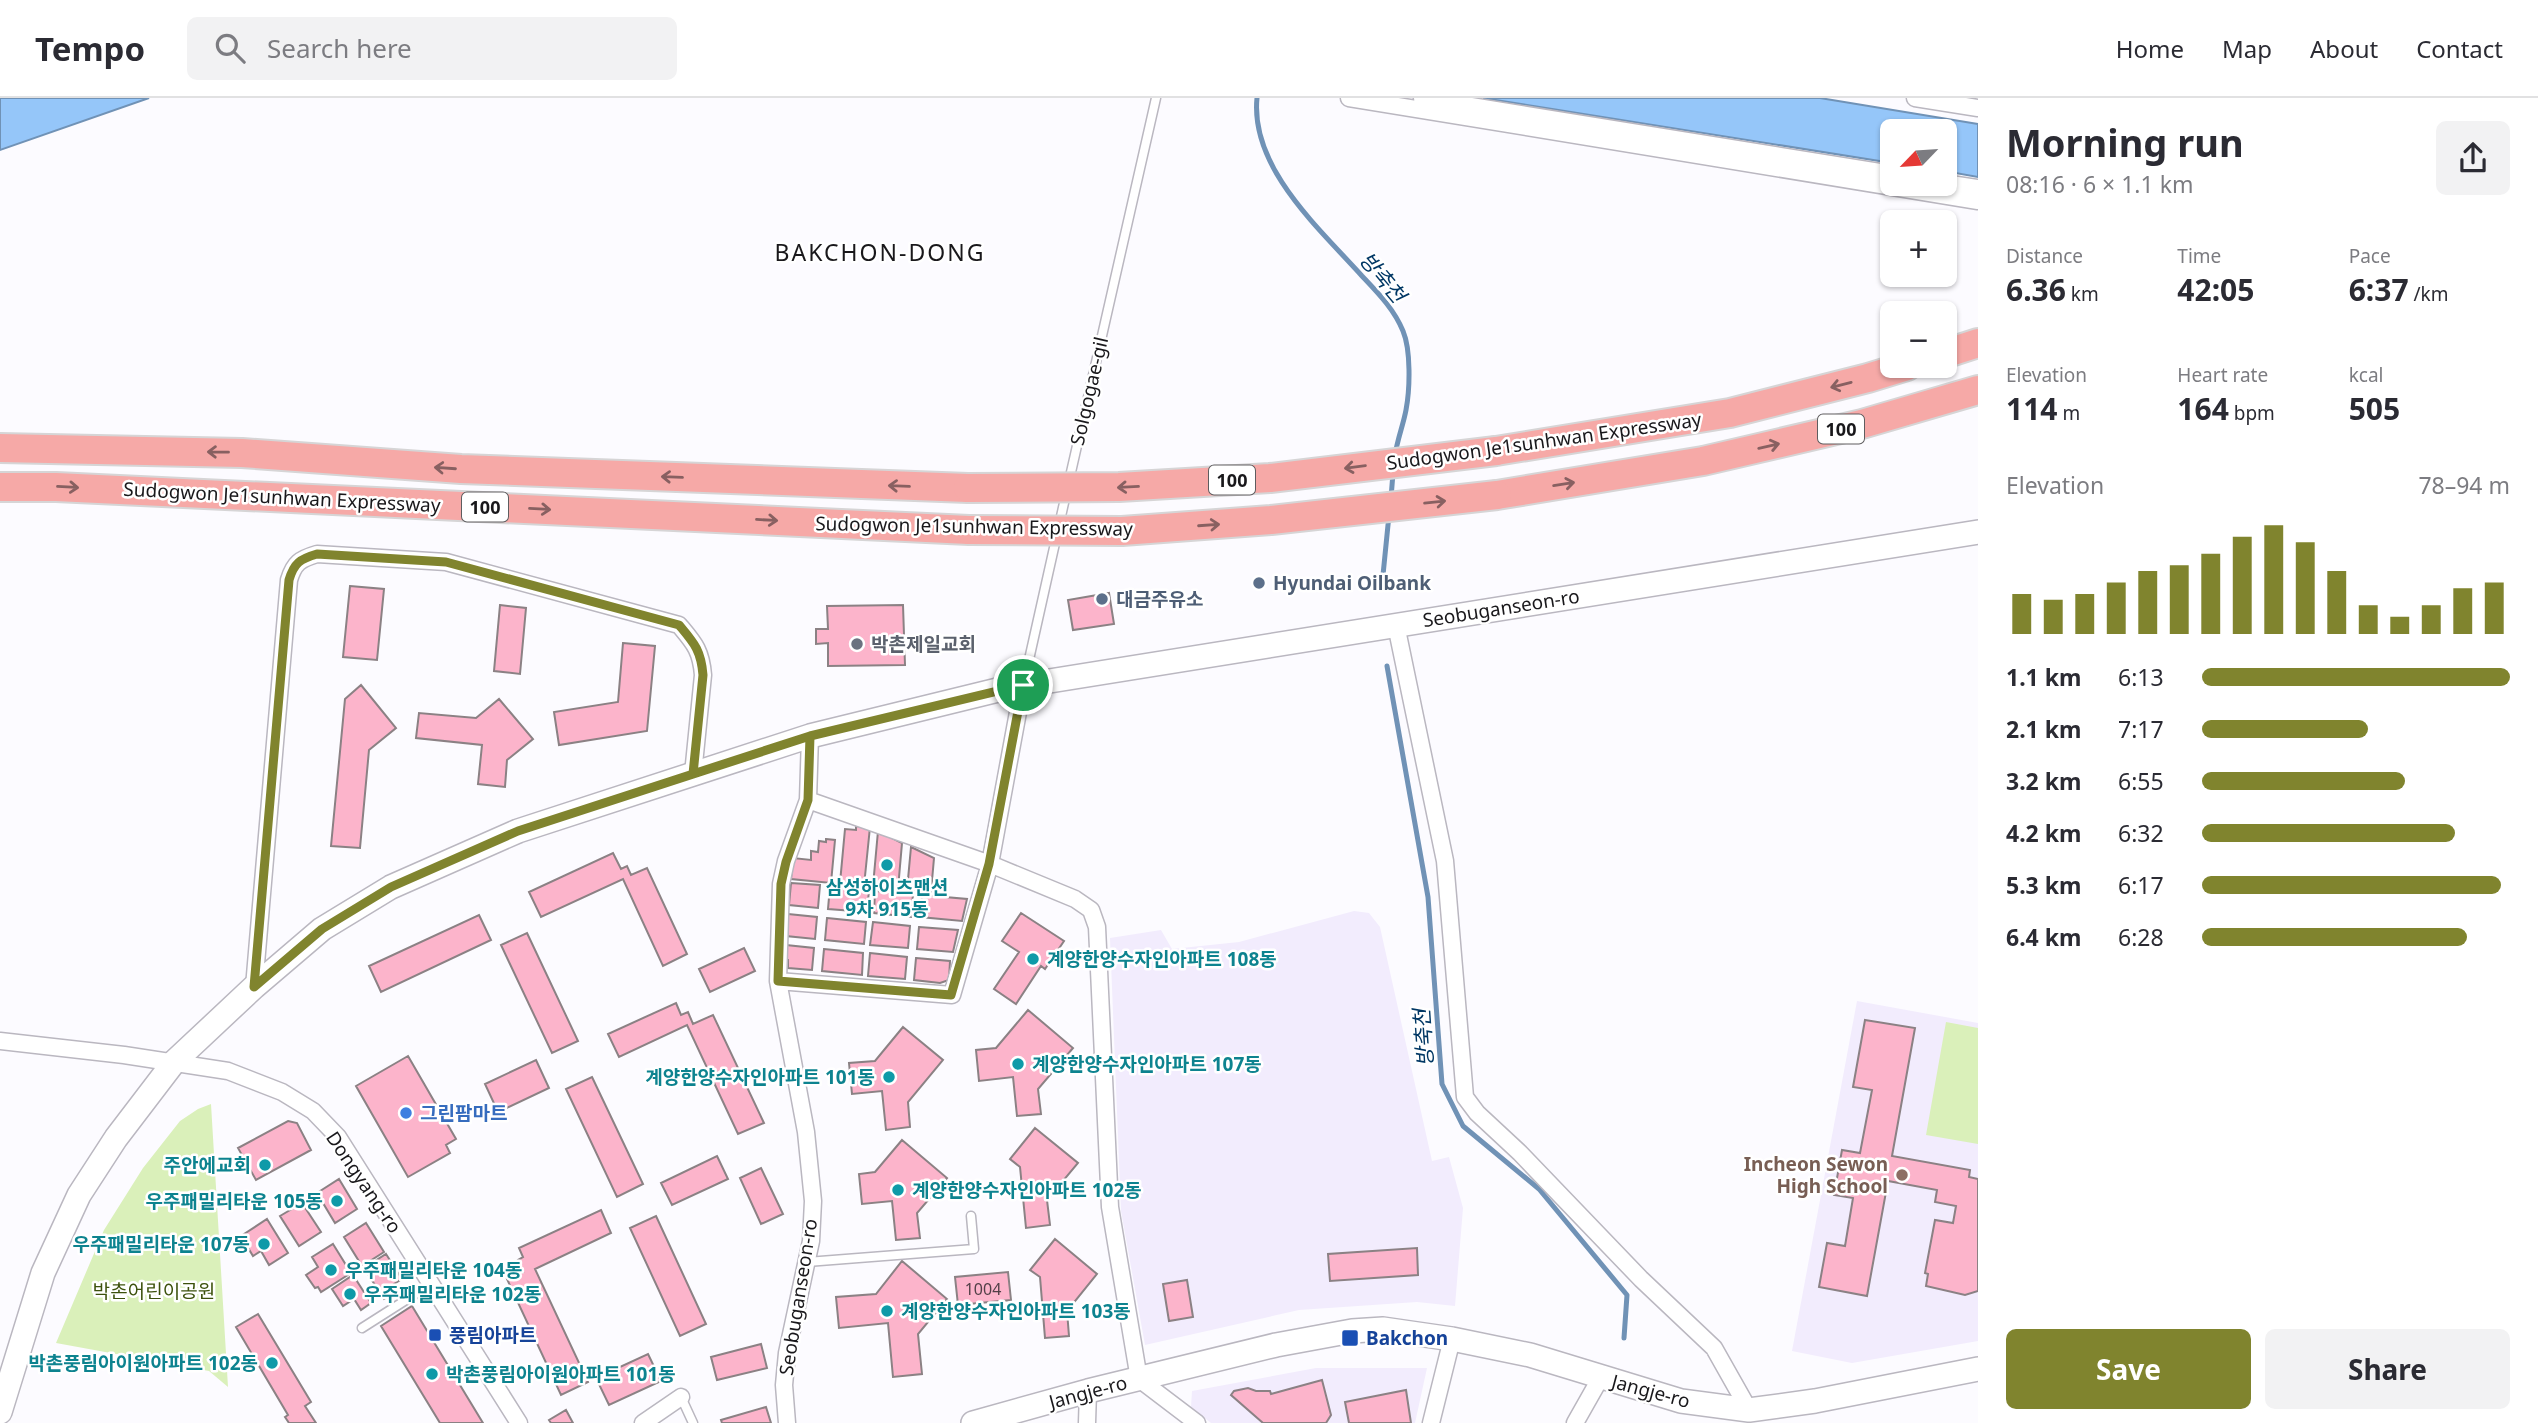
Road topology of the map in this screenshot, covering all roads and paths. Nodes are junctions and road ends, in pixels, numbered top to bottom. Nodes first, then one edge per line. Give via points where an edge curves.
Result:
1 (1156, 98) edge
2 (1349, 98) edge
3 (1422, 98) edge
4 (1914, 98) edge
5 (1978, 108) edge
6 (1880, 172) edge
7 (1957, 185) edge
8 (1978, 188) edge
9 (1978, 201) edge
10 (1978, 343) edge
11 (1957, 350) edge
12 (1880, 373) edge
13 (1978, 390) edge
14 (0, 448) edge
15 (0, 487) edge
16 (1978, 532) edge
17 (1396, 625) junction
18 (1023, 685) junction
19 (810, 736) junction
20 (693, 774) junction
21 (808, 800) junction
22 (989, 864) junction
23 (778, 981) junction
24 (254, 987) junction
25 (0, 1041) edge
26 (174, 1062) junction
27 (971, 1216) dead end
28 (807, 1262) junction
29 (431, 1284) junction
30 (362, 1328) dead end
31 (1452, 1339) junction
32 (1978, 1369) edge
33 (1601, 1377) junction
34 (1139, 1379) junction
35 (1088, 1391) junction
36 (681, 1397) joint
37 (1749, 1410) junction
38 (0, 1412) edge
39 (979, 1422) edge
40 (519, 1423) edge
41 (643, 1423) edge
42 (693, 1423) edge
43 (787, 1423) edge
44 (1087, 1423) edge
45 (1198, 1423) edge
46 (1431, 1423) edge
47 (1574, 1423) edge

1 - 18 lane, Solgogae-gil
2 - 9 street
3 - 6 street
4 - 5 street
7 - 8 street
10 - 11 highway
12 -> 14 highway, Sudogwon Je1sunhwan Expressway / 100, bridge via 1730,413 1496,451 1256,479 1119,487 968,488 461,469 242,453
15 -> 13 highway, Sudogwon Je1sunhwan Expressway / 100, bridge via 969,530 1122,531 1497,495 1703,461 1861,424
16 - 17 street, Seobuganseon-ro
17 - 18 street, Seobuganseon-ro
17 - 37 street via 1445,860 1465,1097 1714,1348
18 - 19 street, Seobuganseon-ro
18 - 22 street
19 - 20 street, Seobuganseon-ro
19 - 21 street, Seobuganseon-ro
20 - 24 street, Seobuganseon-ro via 518,831 391,887 322,929
20 - 24 street via 702,659 679,625 446,562 317,554 303,558 294,565 289,580
21 - 22 street
21 - 23 street, Seobuganseon-ro via 781,884
22 - 23 street via 951,995
22 - 34 street via 1075,899 1091,911 1097,927 1110,1207
23 - 28 street, Seobuganseon-ro via 806,1132 813,1201
24 - 26 street, Seobuganseon-ro
25 - 26 street, Dongyang-ro
26 - 29 street, Dongyang-ro via 228,1071 282,1092 313,1111 338,1137
26 - 38 street, Seobuganseon-ro via 79,1195 43,1273
27 - 28 lane via 974,1249
28 - 43 street, Seobuganseon-ro via 784,1385
29 - 30 lane
29 - 40 street, Dongyang-ro
31 - 33 street, Jangje-ro via 1530,1355
31 - 34 street, Jangje-ro via 1383,1329 1352,1331
31 - 46 street
32 - 37 street, Jangje-ro
33 - 37 street, Jangje-ro via 1681,1401
33 - 47 street
34 - 35 street, Jangje-ro
34 - 45 street
35 - 39 street, Jangje-ro
35 - 44 street
36 - 41 street
36 - 42 lane

